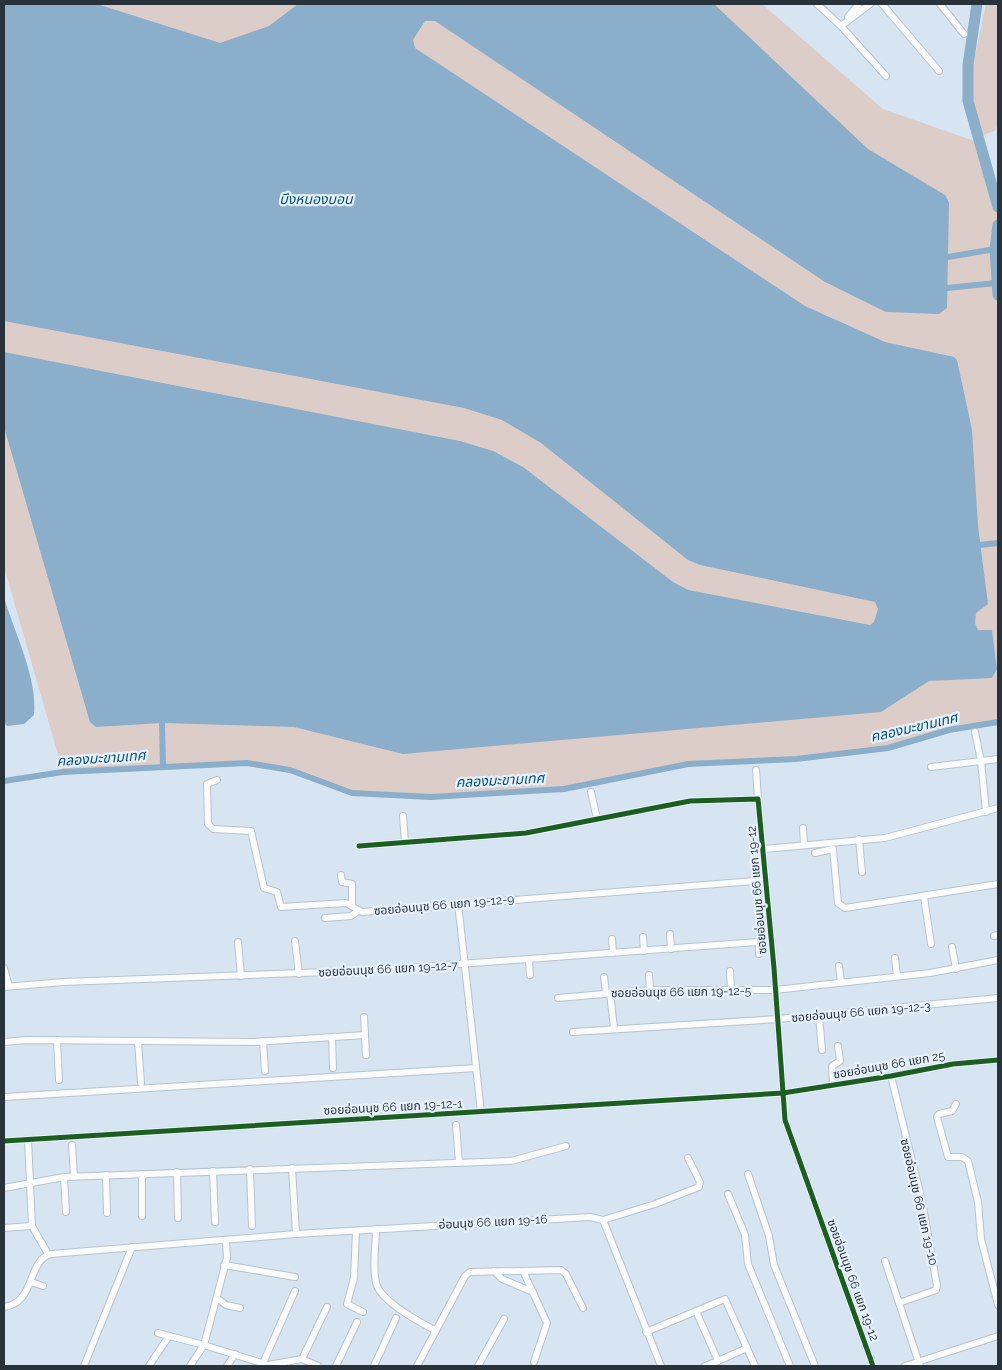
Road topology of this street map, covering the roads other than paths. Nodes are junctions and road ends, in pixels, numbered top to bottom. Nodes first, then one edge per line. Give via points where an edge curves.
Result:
1 (817, 4) edge
2 (859, 4) edge
3 (870, 4) edge
4 (882, 4) edge
5 (940, 4) edge
6 (841, 26) junction
7 (964, 34) dead end
8 (939, 71) dead end
9 (886, 76) dead end
10 (975, 732) dead end
11 (998, 758) edge
12 (981, 761) junction
13 (931, 767) dead end
14 (756, 770) dead end
15 (217, 780) dead end
16 (591, 792) dead end
17 (758, 799) junction
18 (998, 808) edge
19 (986, 812) junction
20 (403, 816) dead end
21 (597, 819) junction
22 (803, 828) dead end
23 (859, 839) junction
24 (405, 842) junction
25 (804, 844) junction
26 (359, 846) dead end
27 (764, 848) junction
28 (816, 852) dead end
29 (862, 872) dead end
30 (340, 875) dead end
31 (766, 880) junction
32 (998, 884) edge
33 (924, 897) junction
34 (458, 903) junction
35 (352, 905) junction
36 (358, 911) junction
37 (325, 918) dead end
38 (670, 934) dead end
39 (644, 937) dead end
40 (612, 939) dead end
41 (295, 941) dead end
42 (772, 941) junction
43 (238, 942) dead end
44 (759, 942) junction
45 (931, 944) dead end
46 (952, 947) dead end
47 (672, 949) junction
48 (644, 951) junction
49 (613, 953) junction
50 (759, 954) dead end
51 (895, 958) dead end
52 (529, 960) junction
53 (998, 960) edge
54 (464, 965) junction
55 (839, 966) dead end
56 (4, 968) edge
57 (956, 969) junction
58 (730, 971) dead end
59 (299, 974) junction
60 (530, 975) dead end
61 (649, 975) dead end
62 (241, 976) junction
63 (897, 976) junction
64 (604, 977) dead end
65 (841, 982) junction
66 (6, 986) edge
67 (650, 990) junction
68 (731, 990) junction
69 (775, 990) junction
70 (608, 993) junction
71 (558, 998) dead end
72 (998, 998) edge
73 (820, 1016) junction
74 (364, 1018) dead end
75 (778, 1020) junction
76 (614, 1028) junction
77 (573, 1032) dead end
78 (365, 1035) junction
79 (332, 1037) junction
80 (57, 1040) junction
81 (138, 1041) junction
82 (263, 1041) junction
83 (4, 1042) edge
84 (838, 1046) dead end
85 (822, 1050) dead end
86 (366, 1055) dead end
87 (998, 1060) edge
88 (333, 1068) dead end
89 (476, 1068) junction
90 (265, 1071) dead end
91 (891, 1076) junction
92 (59, 1080) dead end
93 (142, 1083) dead end
94 (833, 1085) junction
95 (783, 1093) junction
96 (4, 1097) edge
97 (956, 1104) dead end
98 (481, 1112) junction
99 (456, 1124) dead end
100 (28, 1140) junction
101 (4, 1141) edge
102 (72, 1145) dead end
103 (566, 1146) dead end
104 (688, 1158) dead end
105 (459, 1162) junction
106 (292, 1168) junction
107 (250, 1169) junction
108 (214, 1171) junction
109 (177, 1172) junction
110 (142, 1174) junction
111 (748, 1174) dead end
112 (106, 1175) junction
113 (64, 1177) junction
114 (74, 1177) junction
115 (29, 1184) junction
116 (4, 1188) edge
117 (728, 1194) dead end
118 (66, 1212) dead end
119 (107, 1213) dead end
120 (142, 1216) dead end
121 (178, 1218) dead end
122 (603, 1220) junction
123 (215, 1222) dead end
124 (32, 1226) junction
125 (252, 1226) dead end
126 (4, 1228) edge
127 (376, 1229) junction
128 (356, 1231) junction
129 (296, 1234) junction
130 (226, 1240) junction
131 (132, 1247) junction
132 (48, 1254) junction
133 (885, 1261) dead end
134 (224, 1265) junction
135 (523, 1270) junction
136 (494, 1271) junction
137 (295, 1277) dead end
138 (30, 1282) junction
139 (43, 1286) dead end
140 (296, 1290) dead end
141 (533, 1292) junction
142 (216, 1298) junction
143 (899, 1303) junction
144 (998, 1305) edge
145 (4, 1307) edge
146 (327, 1307) dead end
147 (240, 1308) dead end
148 (583, 1308) dead end
149 (696, 1311) junction
150 (362, 1312) dead end
151 (396, 1318) dead end
152 (504, 1319) dead end
153 (357, 1322) dead end
154 (436, 1331) junction
155 (646, 1332) junction
156 (158, 1333) dead end
157 (169, 1336) junction
158 (998, 1336) edge
159 (204, 1345) junction
160 (747, 1348) junction
161 (235, 1354) junction
162 (302, 1359) junction
163 (718, 1361) junction
164 (534, 1362) dead end
165 (919, 1364) edge
166 (266, 1365) edge
167 (84, 1366) edge
168 (150, 1366) edge
169 (190, 1366) edge
170 (227, 1366) edge
171 (318, 1366) edge
172 (336, 1366) edge
173 (374, 1366) edge
174 (417, 1366) edge
175 (478, 1366) edge
176 (661, 1366) edge
177 (705, 1366) edge
178 (755, 1366) edge
179 (790, 1366) edge
180 (815, 1366) edge
181 (873, 1366) edge
182 (905, 1366) edge

1 - 6 street
2 - 6 street
3 - 6 street
4 - 8 street
5 - 7 street
6 - 9 street
10 - 12 street
11 - 12 street
12 - 13 street
12 - 19 street
14 - 17 street, ซอยอ่อนนุช 66 แยก 19-12
15 - 35 street via 207,784 208,824 214,829 251,831 264,888 277,892 280,906
16 - 21 street
17 - 21 street via 690,801
17 - 27 street, ซอยอ่อนนุช 66 แยก 19-12
18 - 19 street
19 - 23 street via 885,838
20 - 24 street
21 - 24 street via 526,833
22 - 25 street
23 - 25 street
23 - 29 street
24 - 26 street
25 - 27 street
27 - 31 street, ซอยอ่อนนุช 66 แยก 19-12
28 - 33 street via 832,849 838,903 845,908
30 - 35 street via 342,882 352,884
31 - 34 street, ซอยอ่อนนุช 66 แยก 19-12-9
31 - 42 street, ซอยอ่อนนุช 66 แยก 19-12
32 - 33 street
33 - 45 street
34 - 36 street, ซอยอ่อนนุช 66 แยก 19-12-9
34 - 54 street
35 - 36 street, ซอยอ่อนนุช 66 แยก 19-12-9
36 - 37 street via 351,916
38 - 47 street
39 - 48 street
40 - 49 street
41 - 59 street
42 - 44 street, ซอยอ่อนนุช 66 แยก 19-12-7
42 - 69 street, ซอยอ่อนนุช 66 แยก 19-12
43 - 62 street
44 - 47 street, ซอยอ่อนนุช 66 แยก 19-12-7
44 - 50 street
46 - 57 street
47 - 48 street, ซอยอ่อนนุช 66 แยก 19-12-7
48 - 49 street, ซอยอ่อนนุช 66 แยก 19-12-7
49 - 52 street, ซอยอ่อนนุช 66 แยก 19-12-7
51 - 63 street
52 - 54 street, ซอยอ่อนนุช 66 แยก 19-12-7
52 - 60 street
53 - 57 street, ซอยอ่อนนุช 66 แยก 19-12-5
54 - 59 street, ซอยอ่อนนุช 66 แยก 19-12-7
54 - 89 street
55 - 65 street
56 - 66 street
57 - 63 street, ซอยอ่อนนุช 66 แยก 19-12-5
58 - 68 street
59 - 62 street, ซอยอ่อนนุช 66 แยก 19-12-7
61 - 67 street
62 - 66 street, ซอยอ่อนนุช 66 แยก 19-12-7
63 - 65 street, ซอยอ่อนนุช 66 แยก 19-12-5
64 - 70 street
65 - 69 street, ซอยอ่อนนุช 66 แยก 19-12-5
67 - 68 street, ซอยอ่อนนุช 66 แยก 19-12-5
67 - 70 street, ซอยอ่อนนุช 66 แยก 19-12-5
68 - 69 street, ซอยอ่อนนุช 66 แยก 19-12-5
69 - 75 street, ซอยอ่อนนุช 66 แยก 19-12
70 - 71 street, ซอยอ่อนนุช 66 แยก 19-12-5
70 - 76 street
72 - 73 street, ซอยอ่อนนุช 66 แยก 19-12-3
73 - 75 street, ซอยอ่อนนุช 66 แยก 19-12-3
73 - 85 street
74 - 78 street
75 - 76 street, ซอยอ่อนนุช 66 แยก 19-12-3
75 - 95 street, ซอยอ่อนนุช 66 แยก 19-12
76 - 77 street, ซอยอ่อนนุช 66 แยก 19-12-3
78 - 79 street
78 - 86 street
79 - 82 street
79 - 88 street
80 - 81 street
80 - 83 street
80 - 92 street
81 - 82 street
81 - 93 street
82 - 90 street
84 - 94 street via 840,1061 832,1066
87 - 91 street, ซอยอ่อนนุช 66 แยก 25 via 966,1062
89 - 96 street
89 - 98 street
91 - 94 street, ซอยอ่อนนุช 66 แยก 25
91 - 143 street, ซอยอ่อนนุช 66 แยก 19-10 via 922,1202 938,1286 936,1290
94 - 95 street, ซอยอ่อนนุช 66 แยก 25
95 - 98 street, ซอยอ่อนนุช 66 แยก 19-12-1
95 - 181 street, ซอยอ่อนนุช 66 แยก 19-12 via 786,1128
97 - 144 street via 952,1111 937,1117 948,1157 962,1157 968,1161 978,1202 981,1239
98 - 100 street, ซอยอ่อนนุช 66 แยก 19-12-1
99 - 105 street
100 - 101 street, ซอยอ่อนนุช 66 แยก 19-12-1
100 - 115 street
102 - 114 street
103 - 105 street via 511,1161
104 - 122 street via 700,1182 699,1187
105 - 106 street
106 - 107 street
106 - 129 street
107 - 108 street
107 - 125 street
108 - 109 street
108 - 123 street
109 - 110 street
109 - 121 street
110 - 112 street
110 - 120 street
111 - 180 street via 770,1236 774,1265
112 - 114 street
112 - 119 street
113 - 114 street
113 - 115 street
113 - 118 street
115 - 116 street
115 - 124 street
117 - 179 street via 745,1235 748,1264
122 - 127 street, อ่อนนุช 66 แยก 19-16 via 590,1216
122 - 155 street
124 - 126 street
124 - 132 street
127 - 128 street, อ่อนนุช 66 แยก 19-16
127 - 154 street via 375,1279 378,1289 410,1316
128 - 129 street, อ่อนนุช 66 แยก 19-16
128 - 150 street via 354,1278 347,1304
129 - 130 street, อ่อนนุช 66 แยก 19-16
130 - 131 street, อ่อนนุช 66 แยก 19-16
130 - 134 street
131 - 132 street, อ่อนนุช 66 แยก 19-16
131 - 167 street
132 - 138 street
133 - 143 street
134 - 137 street
134 - 142 street
135 - 136 street
135 - 141 street
135 - 148 street via 564,1271
136 - 141 street via 502,1279
136 - 154 street via 470,1272 464,1276
138 - 139 street
138 - 145 street via 21,1300
140 - 166 street
141 - 164 street via 546,1323
142 - 147 street via 226,1305
142 - 159 street
143 - 165 street
146 - 162 street
149 - 155 street
149 - 160 street via 725,1299
149 - 163 street
151 - 173 street
152 - 175 street
153 - 172 street
154 - 174 street
155 - 176 street
156 - 157 street
157 - 159 street
157 - 168 street
158 - 165 street
159 - 161 street
159 - 169 street
160 - 163 street
160 - 178 street
161 - 166 street
161 - 170 street
162 - 166 street
162 - 171 street
163 - 177 street
165 - 182 street

